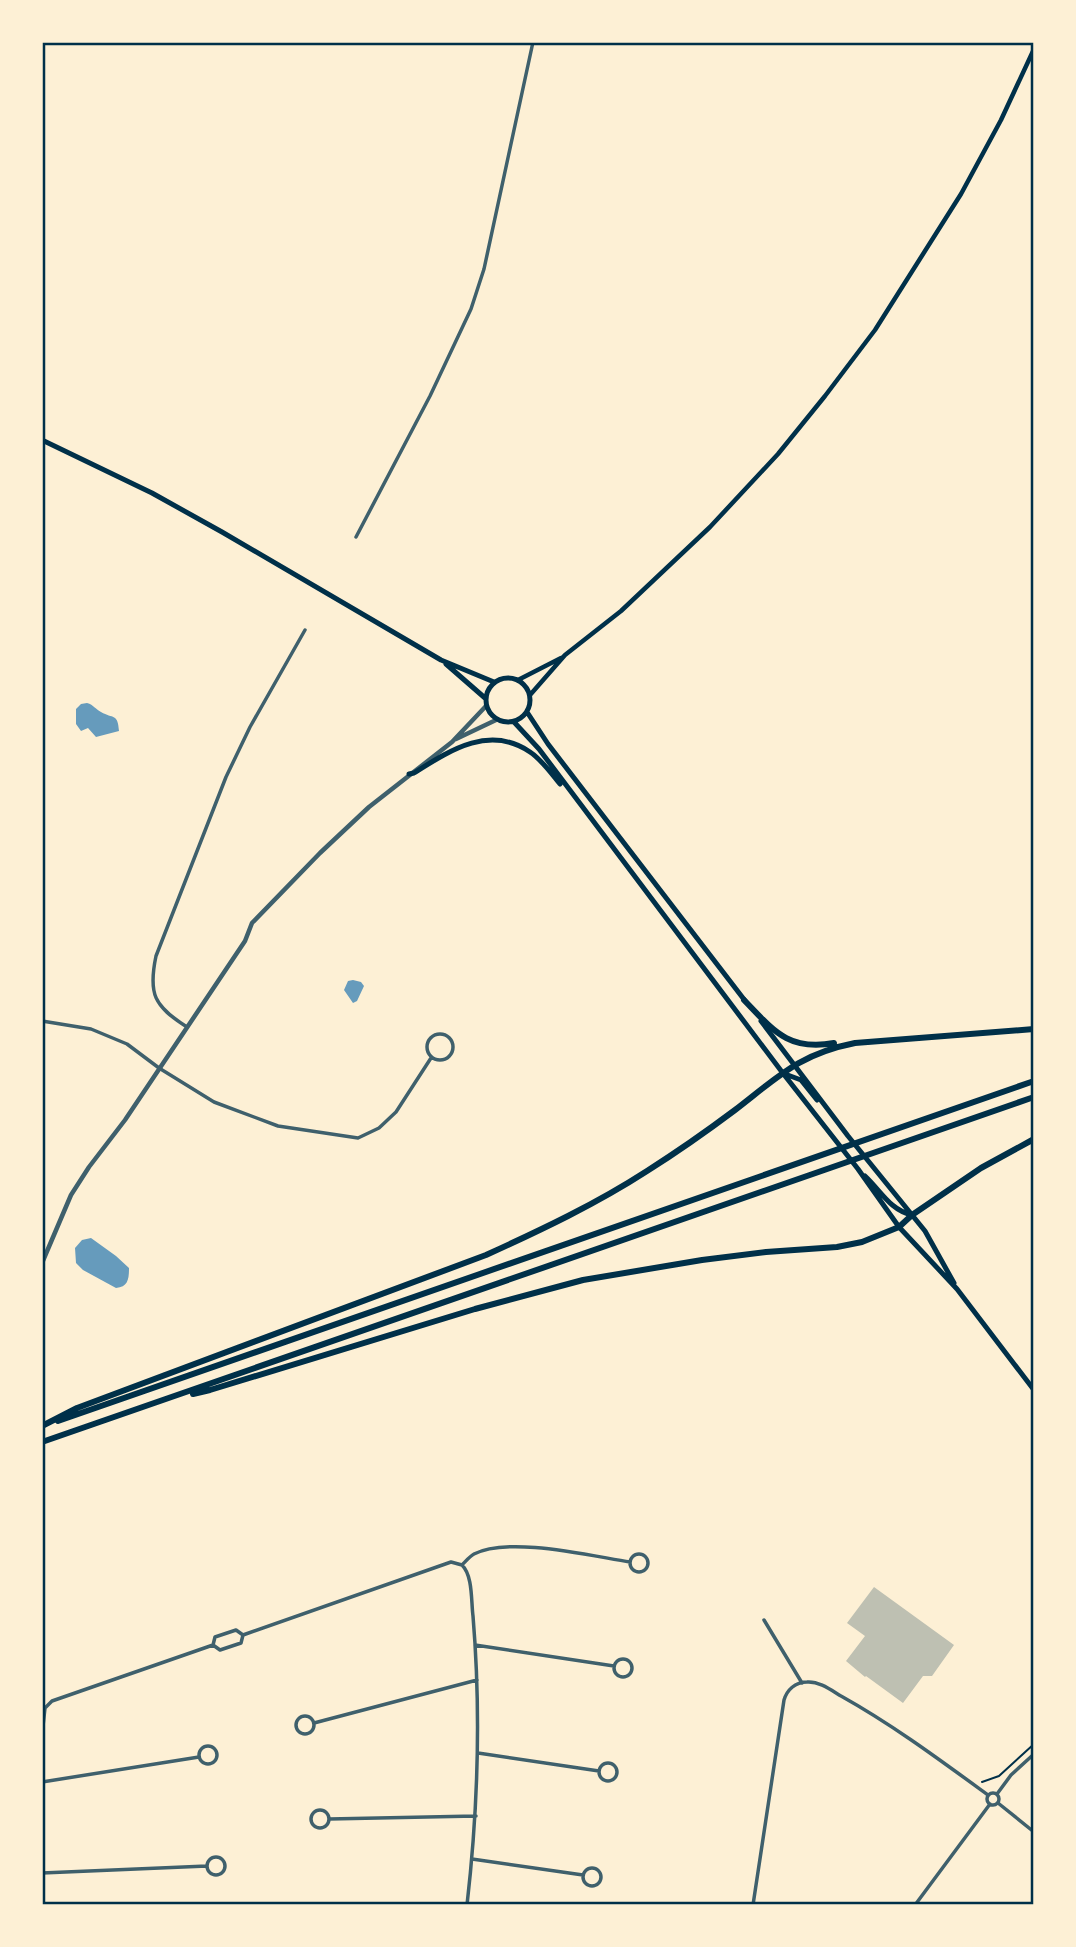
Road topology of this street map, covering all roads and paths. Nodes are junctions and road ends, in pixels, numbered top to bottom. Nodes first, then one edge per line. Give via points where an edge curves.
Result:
1 (533, 42) edge
2 (1034, 49) edge
3 (42, 440) edge
4 (356, 537) dead end
5 (305, 630) dead end
6 (565, 656) junction
7 (441, 660) junction
8 (517, 680) junction
9 (495, 682) junction
10 (530, 695) junction
11 (485, 698) junction
12 (486, 706) junction
13 (527, 712) junction
14 (496, 720) junction
15 (514, 722) junction
16 (452, 741) junction
17 (409, 774) junction
18 (579, 804) junction
19 (744, 1000) junction
20 (42, 1021) edge
21 (187, 1027) junction
22 (1034, 1028) edge
23 (906, 1039) junction
24 (431, 1058) junction
25 (795, 1064) junction
26 (159, 1068) junction
27 (782, 1072) junction
28 (1034, 1081) edge
29 (1034, 1097) edge
30 (848, 1136) junction
31 (1034, 1139) edge
32 (858, 1169) junction
33 (912, 1215) junction
34 (899, 1227) junction
35 (44, 1254) edge
36 (42, 1263) edge
37 (957, 1289) junction
38 (1034, 1390) edge
39 (170, 1398) junction
40 (42, 1426) edge
41 (42, 1442) edge
42 (630, 1562) junction
43 (462, 1565) junction
44 (764, 1620) dead end
45 (243, 1635) junction
46 (213, 1645) junction
47 (475, 1645) junction
48 (614, 1666) junction
49 (477, 1680) junction
50 (802, 1682) junction
51 (43, 1708) edge
52 (314, 1723) junction
53 (42, 1735) edge
54 (1034, 1744) edge
55 (478, 1753) junction
56 (1034, 1754) edge
57 (200, 1757) junction
58 (599, 1771) junction
59 (42, 1782) edge
60 (976, 1786) junction
61 (997, 1794) junction
62 (988, 1795) junction
63 (998, 1803) junction
64 (989, 1804) junction
65 (475, 1816) junction
66 (329, 1819) junction
67 (1034, 1832) edge
68 (472, 1859) junction
69 (207, 1866) junction
70 (42, 1873) edge
71 (583, 1875) junction
72 (467, 1905) edge
73 (753, 1905) edge
74 (915, 1905) edge

1 - 4 street via 484,269 471,309
2 - 6 main road via 961,194 876,330 778,454 710,527 621,611
3 - 7 main road via 152,493
5 - 21 street via 226,777 156,956 153,989 160,1007
6 - 8 main road
6 - 10 main road
7 - 9 main road
7 - 11 main road
8 - 9 main road
8 - 10 main road
9 - 11 main road
10 - 13 main road
11 - 12 main road
12 - 14 main road
12 - 16 street
13 - 15 main road
13 - 19 main road
14 - 15 main road
14 - 16 street
15 - 18 main road
16 - 17 street
17 - 18 main road via 472,742 506,741 531,752
17 - 21 street via 320,853 252,923 245,941
18 - 27 main road
19 - 23 highway via 774,1031 795,1044
19 - 25 main road
20 - 26 street via 91,1029 127,1044
21 - 26 street
22 - 23 highway
23 - 25 highway via 828,1048
24 - 24 street via 442,1060 451,1055 453,1044 446,1035 429,1038 426,1048
24 - 26 street via 396,1112 379,1128 358,1138 278,1126 214,1102
25 - 27 highway
25 - 30 main road
26 - 35 street via 71,1195
27 - 30 main road via 801,1080
27 - 32 main road
27 - 40 highway via 648,1171 539,1231 77,1408
28 - 40 highway
29 - 39 highway
30 - 33 main road
31 - 33 highway
32 - 33 main road via 894,1208
32 - 34 main road
33 - 34 highway
33 - 37 main road
34 - 37 main road
34 - 39 highway via 837,1247 702,1260 583,1280
35 - 36 street
37 - 38 main road
39 - 41 highway
42 - 42 street via 639,1554 648,1565 638,1572
42 - 43 street via 514,1546 473,1554
43 - 45 street via 451,1562
43 - 47 street via 469,1578
44 - 50 street
45 - 46 street via 236,1630 226,1633 215,1637
45 - 46 street via 242,1643 231,1647 220,1650
46 - 51 street
47 - 48 street
47 - 49 street
48 - 48 street via 621,1677 632,1669 626,1659
49 - 52 street
49 - 55 street
50 - 60 street via 817,1683 866,1710
50 - 73 street via 791,1688 784,1700
51 - 53 street
52 - 52 street via 303,1716 296,1726 306,1734
54 - 60 path via 999,1776
55 - 58 street
55 - 65 street
56 - 61 street
57 - 57 street via 210,1764 217,1754 208,1746 200,1751
57 - 59 street
58 - 58 street via 606,1782 617,1774 608,1763
60 - 62 street
61 - 62 street
61 - 63 street
62 - 64 street
63 - 64 street
63 - 67 street
64 - 74 street
65 - 66 street
65 - 68 street
66 - 66 street via 319,1811 312,1819 320,1828
68 - 71 street
68 - 72 street
69 - 69 street via 217,1874 225,1867 216,1857
69 - 70 street
71 - 71 street via 590,1886 601,1878 595,1868

